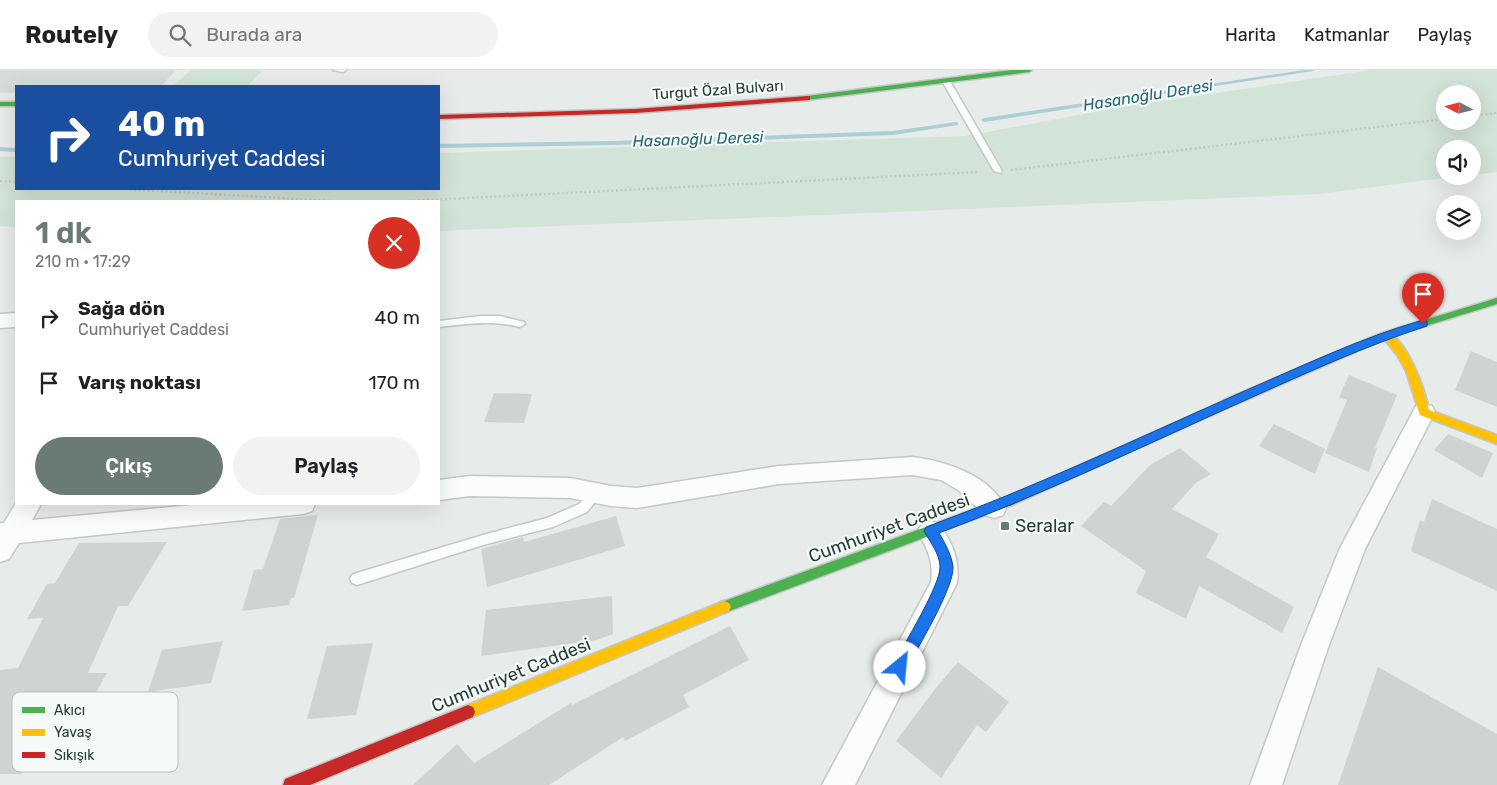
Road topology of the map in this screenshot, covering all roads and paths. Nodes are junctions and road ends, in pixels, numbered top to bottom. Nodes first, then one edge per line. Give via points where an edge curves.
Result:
1 (336, 70) edge
2 (343, 70) edge
3 (1029, 70) edge
4 (946, 81) junction
5 (0, 104) edge
6 (15, 104) edge
7 (1497, 113) edge
8 (1481, 115) edge
9 (440, 118) edge
10 (1436, 120) edge
11 (998, 171) junction
12 (0, 181) edge
13 (15, 182) edge
14 (142, 190) edge
15 (315, 200) edge
16 (428, 200) edge
17 (1497, 301) edge
18 (15, 320) edge
19 (0, 321) edge
20 (440, 324) edge
21 (520, 324) dead end
22 (1386, 335) junction
23 (1424, 412) junction
24 (1497, 440) edge
25 (440, 490) edge
26 (597, 492) junction
27 (28, 505) edge
28 (295, 505) edge
29 (994, 508) junction
30 (931, 531) junction
31 (3, 540) edge
32 (357, 579) dead end
33 (291, 785) edge
34 (838, 785) edge
35 (1266, 785) edge

1 - 2 lane
3 - 4 main road, Turgut Özal Bulvarı
4 - 9 main road, Turgut Özal Bulvarı via 851,94 702,107
4 - 11 lane
5 - 6 main road
7 - 8 path
10 - 11 path
11 - 16 path
12 - 13 path
14 - 15 path
17 - 22 main road, Cumhuriyet Caddesi
18 - 19 street
20 - 21 lane via 507,319
22 - 23 main road via 1410,363 1420,386
22 - 29 main road, Cumhuriyet Caddesi
23 - 24 main road
23 - 35 street via 1354,548 1315,645
25 - 26 street via 470,486
26 - 29 street via 637,498 779,475 912,466 930,468 967,481
26 - 32 lane via 583,508 548,523
27 - 31 street
28 - 31 street
29 - 30 main road, Cumhuriyet Caddesi
30 - 33 main road, Cumhuriyet Caddesi via 705,614
30 - 34 street via 942,550 946,566 944,583

